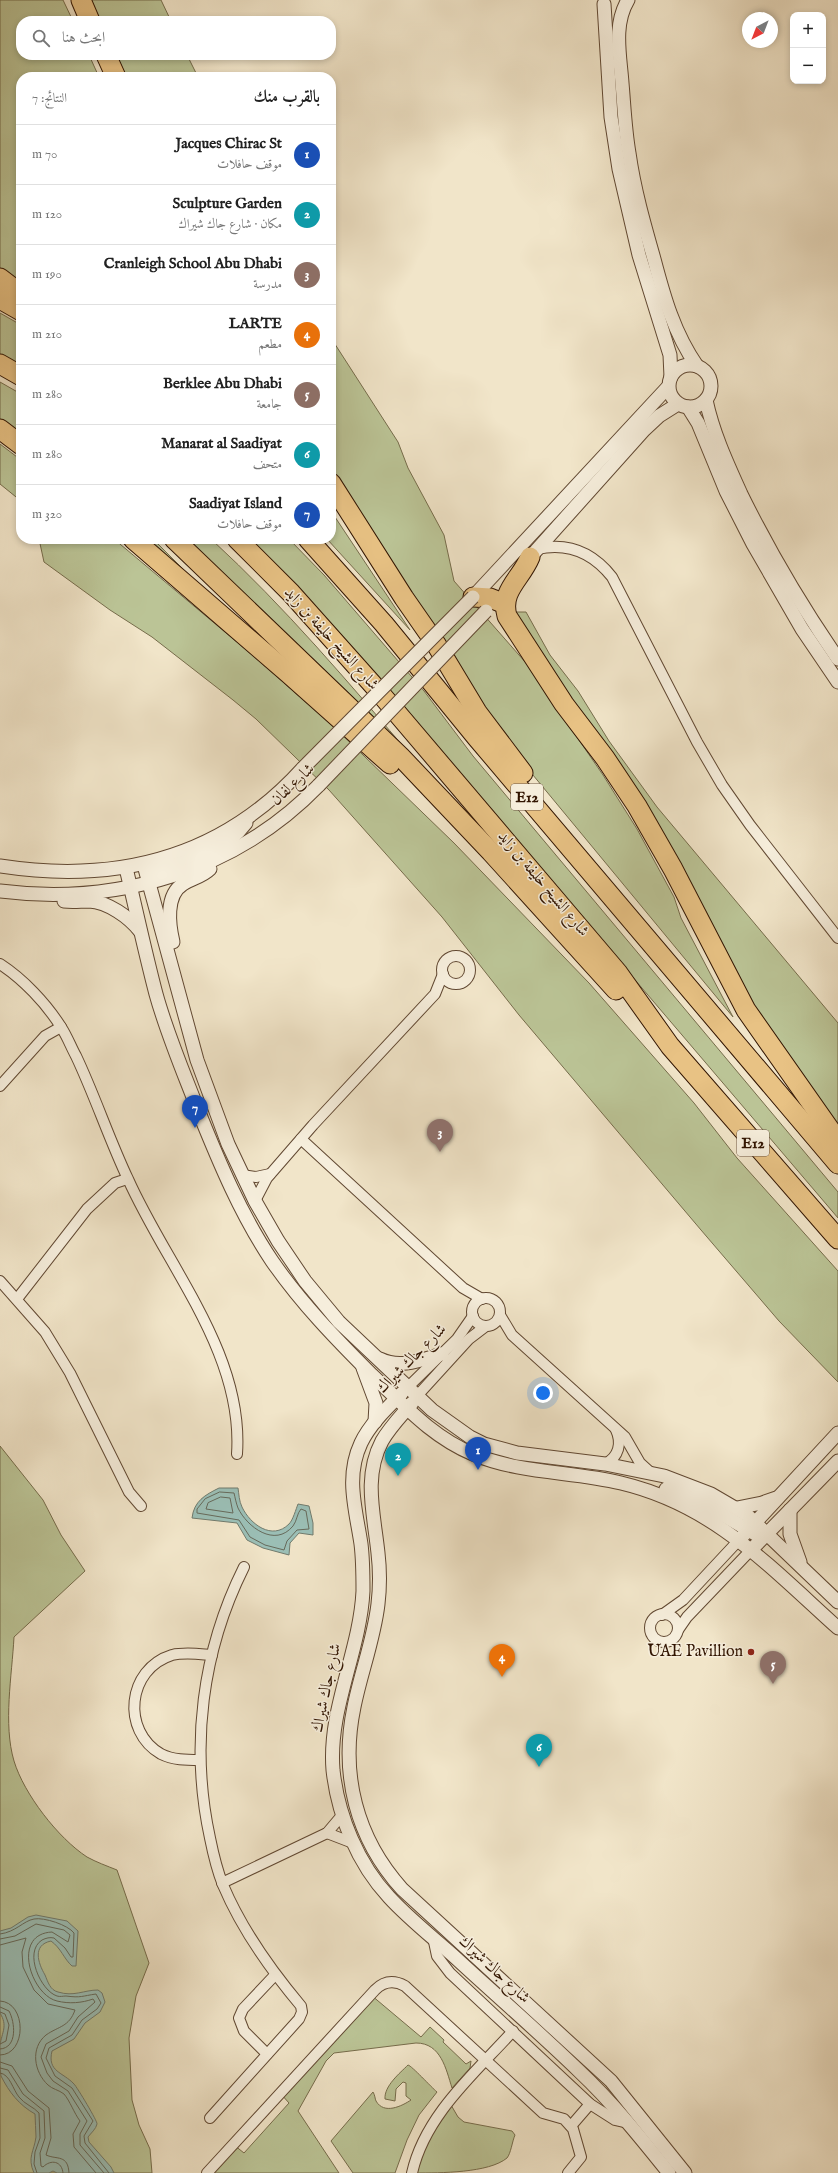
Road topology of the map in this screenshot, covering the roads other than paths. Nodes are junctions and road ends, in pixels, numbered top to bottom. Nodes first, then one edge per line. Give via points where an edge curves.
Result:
1 (81, 0) edge
2 (628, 0) edge
3 (601, 2) edge
4 (88, 16) edge
5 (108, 60) edge
6 (114, 72) edge
7 (0, 278) edge
8 (16, 290) edge
9 (0, 298) edge
10 (16, 308) edge
11 (0, 364) edge
12 (697, 366) junction
13 (16, 373) edge
14 (670, 382) junction
15 (706, 400) junction
16 (683, 406) junction
17 (0, 429) edge
18 (16, 441) edge
19 (336, 491) edge
20 (139, 544) edge
21 (179, 544) edge
22 (242, 544) edge
23 (312, 544) edge
24 (533, 553) junction
25 (473, 597) junction
26 (495, 605) junction
27 (838, 659) edge
28 (838, 682) edge
29 (216, 860) junction
30 (0, 866) edge
31 (146, 874) junction
32 (128, 878) junction
33 (519, 884) junction
34 (0, 891) edge
35 (17, 893) junction
36 (45, 894) junction
37 (140, 931) junction
38 (838, 938) edge
39 (0, 964) edge
40 (172, 966) junction
41 (443, 974) junction
42 (676, 974) junction
43 (457, 984) junction
44 (435, 994) junction
45 (61, 1027) junction
46 (670, 1046) junction
47 (0, 1086) edge
48 (301, 1139) junction
49 (838, 1141) edge
50 (838, 1164) edge
51 (270, 1174) junction
52 (242, 1175) junction
53 (128, 1179) junction
54 (255, 1202) junction
55 (838, 1239) edge
56 (0, 1281) edge
57 (463, 1288) junction
58 (17, 1299) junction
59 (482, 1299) junction
60 (472, 1314) junction
61 (314, 1315) junction
62 (500, 1315) junction
63 (488, 1326) junction
64 (512, 1335) junction
65 (442, 1354) junction
66 (374, 1356) junction
67 (362, 1365) junction
68 (407, 1398) junction
69 (374, 1422) junction
70 (616, 1430) junction
71 (838, 1433) edge
72 (237, 1454) dead end
73 (838, 1462) edge
74 (605, 1464) junction
75 (651, 1473) junction
76 (636, 1486) junction
77 (780, 1496) junction
78 (141, 1506) dead end
79 (737, 1508) junction
80 (790, 1510) junction
81 (752, 1527) junction
82 (766, 1534) junction
83 (739, 1540) junction
84 (751, 1550) junction
85 (244, 1567) dead end
86 (802, 1567) junction
87 (838, 1602) edge
88 (662, 1615) junction
89 (838, 1628) edge
90 (678, 1630) junction
91 (212, 1655) junction
92 (200, 1760) junction
93 (343, 1814) junction
94 (327, 1833) junction
95 (353, 1842) junction
96 (222, 1883) junction
97 (433, 1937) junction
98 (274, 1975) junction
99 (513, 2031) junction
100 (267, 2054) junction
101 (486, 2061) junction
102 (590, 2104) junction
103 (210, 2118) dead end
104 (628, 2123) junction
105 (571, 2126) junction
106 (663, 2170) edge
107 (207, 2173) edge
108 (412, 2173) edge
109 (568, 2173) edge
110 (685, 2173) edge

1 - 4 highway
2 - 3 street via 615,5
2 - 12 street via 622,10 619,38 632,168 646,231 671,318 681,341
3 - 14 street via 619,169 639,255 670,355
5 - 6 highway
7 - 8 highway
9 - 10 highway
11 - 13 highway
12 - 14 street via 682,366
12 - 15 street via 710,380 711,390
14 - 16 street via 671,397
14 - 25 street, شارع لفان
15 - 16 street via 698,406
15 - 27 street via 716,437 750,511 800,600
16 - 24 street via 659,416 644,430
16 - 28 street via 698,423 726,491 756,551 798,622
17 - 18 highway
19 - 42 highway via 477,712 520,769 638,909
20 - 33 highway via 288,673
21 - 33 highway via 400,756
22 - 46 highway, شارع الشيخ خليفة بن زايد / E12 via 291,593 455,781 618,973
23 - 42 highway, E12 via 384,624
24 - 26 highway via 508,592
24 - 38 street via 557,546 577,550 595,560 612,577 722,785
25 - 26 highway via 484,597
25 - 31 street, شارع لفان, bridge via 280,792 251,815 204,842 163,860
26 - 29 street, شارع لفان, bridge via 319,785 271,828
26 - 49 highway via 530,649 564,704 621,782 663,850 750,1016
29 - 31 street, شارع لفان
29 - 40 street via 206,873 182,884 174,895 169,917 174,949
30 - 32 street, شارع لفان
31 - 32 street, شارع لفان
31 - 32 street, شارع لفان
31 - 40 street
32 - 35 street via 107,884 37,888
32 - 36 street, شارع لفان
32 - 37 street
33 - 46 highway
34 - 35 street, شارع لفان
35 - 36 street, شارع لفان
36 - 37 street via 62,900 99,903 125,917
37 - 61 street via 170,1037 218,1160 258,1238 286,1282
39 - 45 street via 38,997
40 - 52 street via 204,1079
41 - 43 street via 451,983
41 - 43 street via 443,965 450,957 460,956 468,962 470,972 465,980
41 - 44 street
42 - 50 highway, E12
43 - 44 street
44 - 48 street
45 - 47 street via 45,1036
45 - 53 street via 82,1069
46 - 55 highway, شارع الشيخ خليفة بن زايد / E12
48 - 51 street
48 - 57 street
51 - 52 street via 256,1178
51 - 54 street
52 - 54 street
53 - 58 street via 115,1183 87,1209
53 - 72 street via 154,1233 203,1318 220,1355 239,1431
54 - 66 street via 305,1281 339,1322
56 - 58 street
57 - 59 street
57 - 60 street
58 - 78 street via 45,1332 70,1373 128,1492
59 - 60 street via 475,1304
59 - 62 street via 490,1299 497,1303
60 - 63 street via 476,1322
60 - 65 street, شارع جاك شيراك via 465,1330
61 - 67 street
61 - 68 street via 334,1328
62 - 63 street via 497,1322
62 - 64 street
63 - 64 street
63 - 68 street, شارع جاك شيراك via 469,1339
64 - 70 street
65 - 66 street via 403,1364 388,1363
65 - 68 street, شارع جاك شيراك
66 - 68 street
67 - 68 street
67 - 69 street via 376,1402
68 - 69 street, شارع جاك شيراك
68 - 74 street via 484,1444 517,1453
68 - 76 street via 430,1430 450,1443 494,1462 538,1472 600,1478
68 - 110 street, شارع جاك شيراك via 386,1434 370,1478 379,1566 378,1604 354,1707 348,1754 354,1799 369,1841 383,1866 402,1889 611,2081
69 - 93 street, شارع جاك شيراك via 357,1453 352,1480 362,1547 363,1578 361,1610 333,1736 333,1771
70 - 74 street via 618,1449 614,1457
70 - 75 street via 628,1441 640,1463
71 - 77 street
73 - 80 street
74 - 75 street
75 - 79 street via 691,1485
76 - 81 street via 656,1487 689,1497
76 - 83 street via 699,1513
77 - 79 street via 762,1504
77 - 81 street
79 - 81 street
80 - 82 street
80 - 86 street via 789,1528 792,1543
81 - 82 street via 757,1534
81 - 83 street
82 - 84 street
82 - 86 street
83 - 84 street
83 - 88 street via 683,1600
84 - 89 street
84 - 90 street via 687,1617
85 - 91 street via 224,1610
86 - 87 street
88 - 90 street via 669,1615 675,1619
88 - 90 street via 651,1623 650,1630 654,1638 669,1642 676,1637
91 - 92 street via 205,1690
91 - 92 street via 181,1654 158,1662 141,1679 134,1703 138,1729 155,1749 179,1760
92 - 96 street via 207,1822
93 - 94 street
93 - 95 street, شارع جاك شيراك
94 - 95 street
94 - 96 street
95 - 97 street, شارع جاك شيراك via 368,1870 388,1896
96 - 98 street via 251,1940
97 - 99 street via 437,1956 442,1964
97 - 104 street, شارع جاك شيراك via 580,2072
98 - 100 street via 301,2006 302,2012 299,2019
98 - 100 street via 243,2009 239,2018 244,2031
99 - 101 street
99 - 102 street
100 - 103 street
101 - 105 street via 542,2112 564,2119
101 - 107 street via 405,1986 395,1982 384,1983
101 - 108 street via 437,2116 423,2140
102 - 104 street via 615,2120
102 - 105 street
104 - 106 street, شارع جاك شيراك
105 - 109 street via 581,2157

